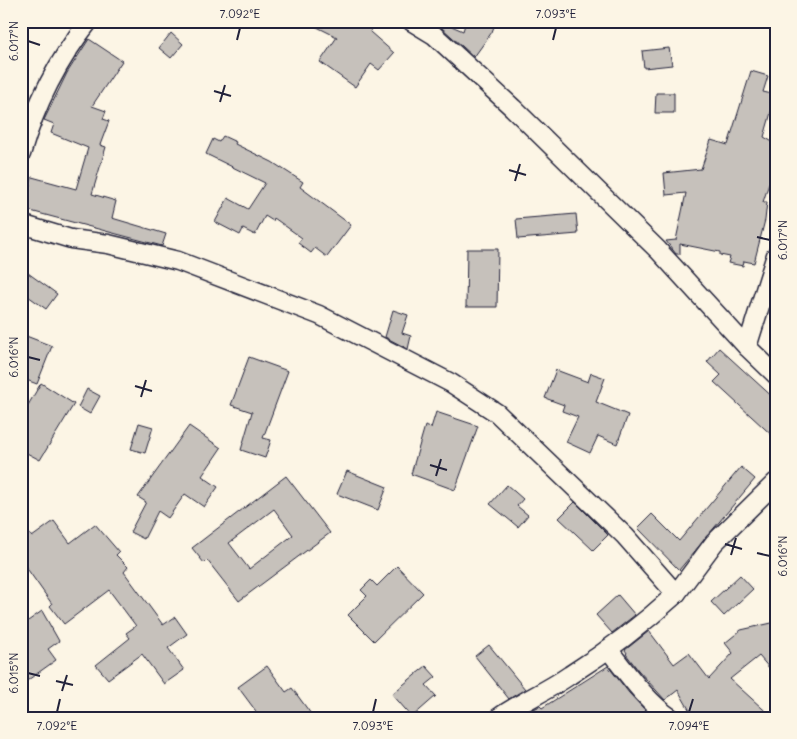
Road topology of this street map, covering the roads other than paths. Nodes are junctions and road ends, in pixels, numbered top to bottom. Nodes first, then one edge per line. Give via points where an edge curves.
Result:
1 (89, 21) edge
2 (410, 21) edge
3 (21, 154) edge
4 (21, 224) edge
5 (776, 255) edge
6 (746, 347) junction
7 (776, 375) edge
8 (776, 482) edge
9 (676, 594) junction
10 (608, 650) junction
11 (498, 718) edge
12 (671, 718) edge

1 - 3 street via 48,84
2 - 6 street via 434,35 514,108 658,250
4 - 9 street via 178,261 318,315 451,383 497,413 625,536
5 - 6 street
6 - 7 street
8 - 9 street via 714,544
9 - 10 street
10 - 11 street
10 - 12 street via 639,688

